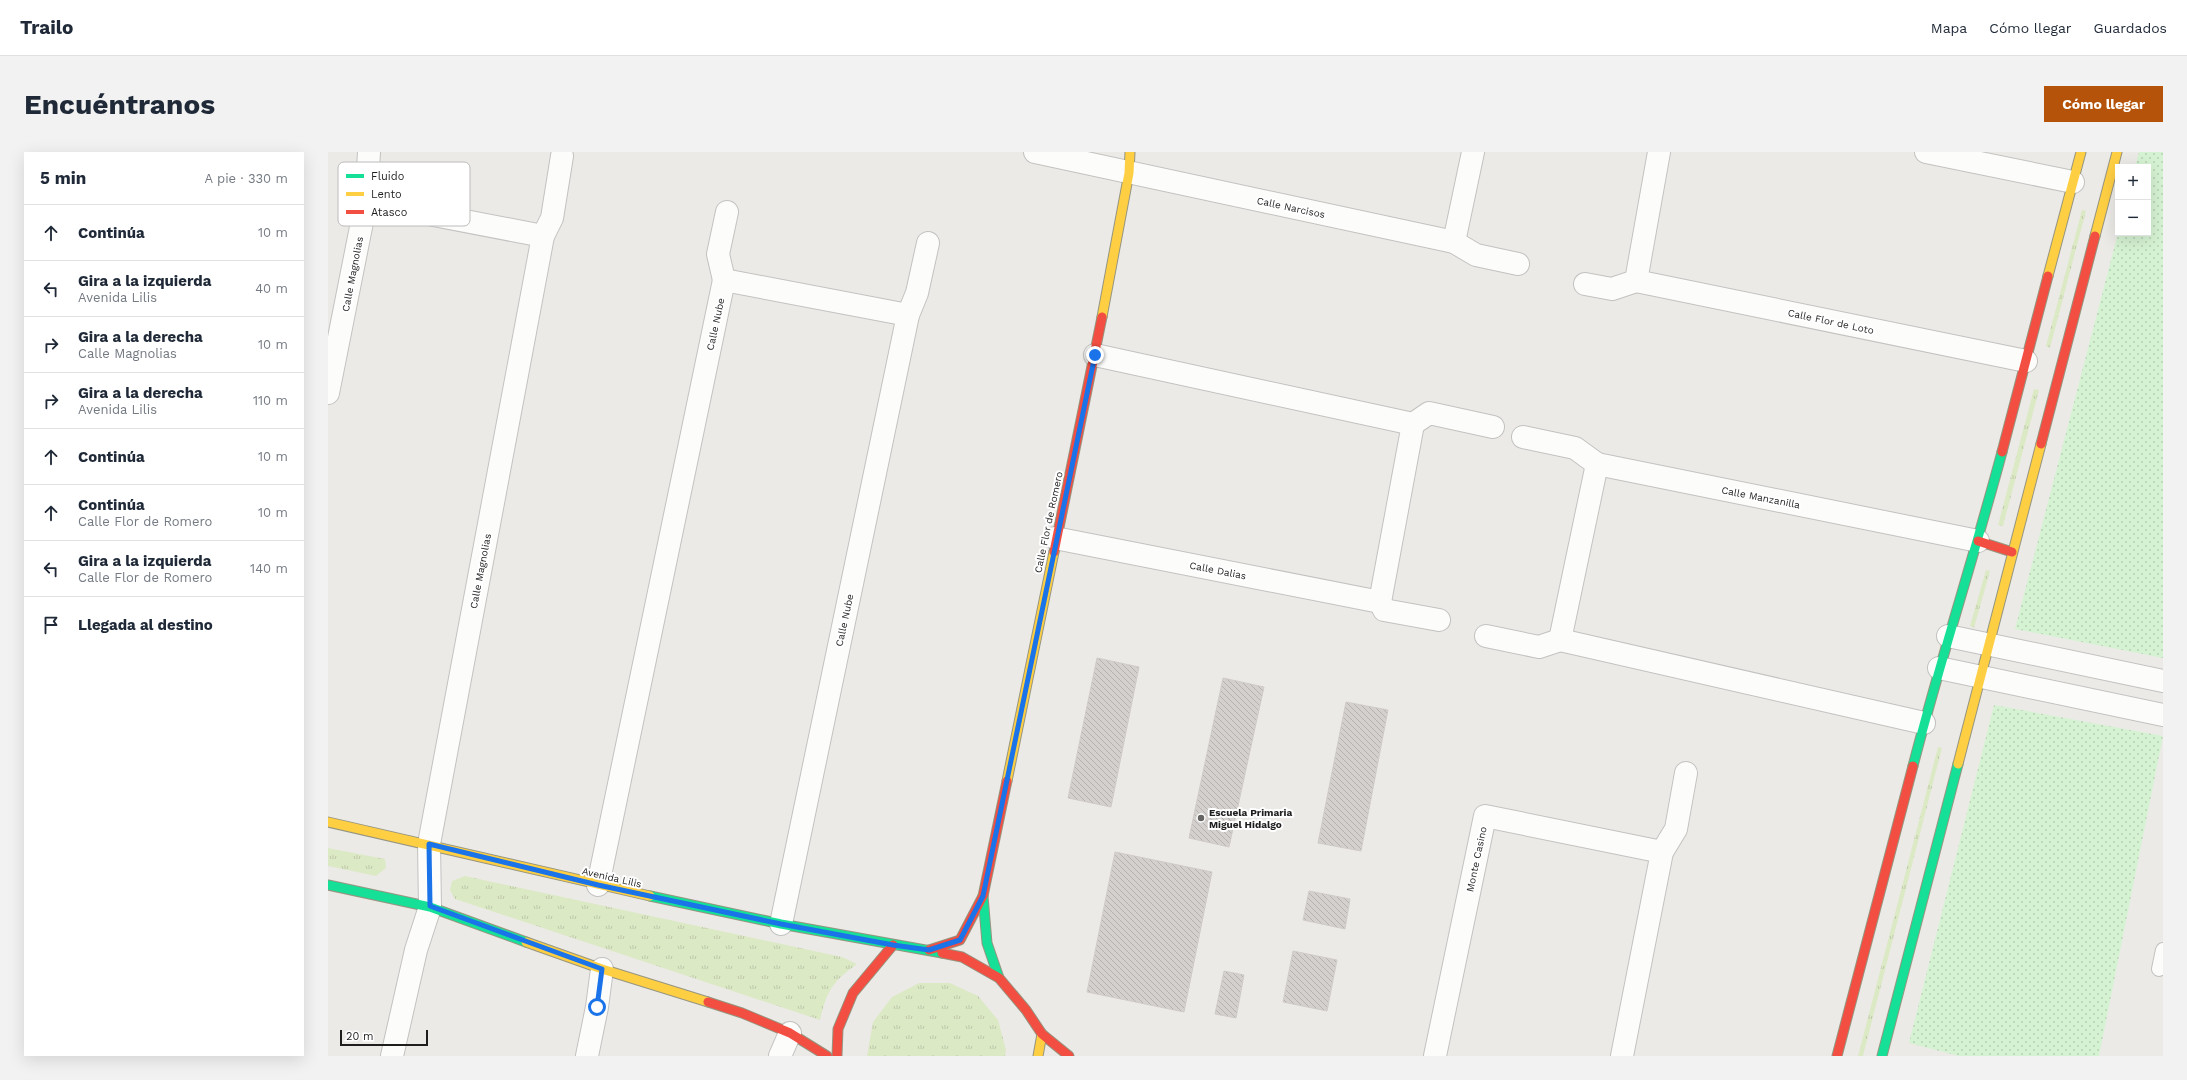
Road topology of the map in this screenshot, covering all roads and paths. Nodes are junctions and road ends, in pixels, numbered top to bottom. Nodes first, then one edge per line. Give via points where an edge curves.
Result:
1 (369, 152) edge
2 (1035, 152) edge
3 (1473, 152) edge
4 (1659, 152) edge
5 (1926, 152) edge
6 (2081, 152) edge
7 (2116, 152) edge
8 (562, 156) dead end
9 (368, 162) edge
10 (1130, 162) edge
11 (2076, 183) junction
12 (727, 212) dead end
13 (470, 222) edge
14 (361, 226) edge
15 (543, 236) junction
16 (1454, 242) junction
17 (928, 243) dead end
18 (1518, 264) dead end
19 (724, 280) junction
20 (1636, 281) junction
21 (1585, 284) dead end
22 (908, 316) junction
23 (1095, 355) junction
24 (2029, 362) junction
25 (328, 393) edge
26 (1413, 424) junction
27 (1493, 427) dead end
28 (1523, 437) dead end
29 (1597, 464) junction
30 (1055, 538) junction
31 (1978, 541) junction
32 (2012, 552) junction
33 (1380, 602) junction
34 (1439, 620) dead end
35 (1486, 636) dead end
36 (1948, 636) junction
37 (1560, 640) junction
38 (1988, 643) junction
39 (1939, 668) junction
40 (1979, 677) junction
41 (2163, 681) edge
42 (2163, 715) edge
43 (1924, 723) junction
44 (1686, 773) dead end
45 (328, 822) edge
46 (429, 844) junction
47 (1662, 852) junction
48 (328, 885) edge
49 (598, 885) junction
50 (983, 896) junction
51 (430, 906) junction
52 (781, 924) junction
53 (893, 945) junction
54 (929, 950) junction
55 (2163, 950) edge
56 (602, 969) junction
57 (2159, 970) dead end
58 (999, 978) junction
59 (790, 1033) junction
60 (1042, 1034) junction
61 (392, 1056) edge
62 (587, 1056) edge
63 (780, 1056) edge
64 (827, 1056) edge
65 (837, 1056) edge
66 (1038, 1056) edge
67 (1069, 1056) edge
68 (1435, 1056) edge
69 (1622, 1056) edge
70 (1837, 1056) edge
71 (1882, 1056) edge

1 - 9 street, Calle Magnolias
2 - 10 street, Calle Narcisos
3 - 16 street
4 - 20 street
5 - 11 street
6 - 11 main road
7 - 32 main road via 2102,192
8 - 15 street, Calle Magnolias via 552,218
10 - 16 street, Calle Narcisos
10 - 23 main road, Calle Flor de Romero
11 - 24 main road
12 - 19 street, Calle Nube via 718,254
13 - 15 street
14 - 25 street, Calle Magnolias
15 - 46 street, Calle Magnolias
16 - 18 street, Calle Narcisos via 1476,255
17 - 22 street, Calle Nube via 917,293
19 - 22 street
19 - 49 street, Calle Nube
20 - 21 street via 1612,289
20 - 24 street, Calle Flor de Loto
22 - 52 street, Calle Nube
23 - 26 street
23 - 30 main road, Calle Flor de Romero
24 - 31 main road
26 - 27 street via 1429,413
26 - 33 street
28 - 29 street, Calle Manzanilla via 1575,448
29 - 31 street, Calle Manzanilla
29 - 37 street
30 - 33 street, Calle Dalias
30 - 50 main road, Calle Flor de Romero
31 - 32 main road
31 - 36 main road
32 - 38 main road
33 - 34 street, Calle Dalias via 1384,610
35 - 37 street via 1539,647
36 - 38 street
36 - 39 main road
37 - 43 street
38 - 40 main road
38 - 41 street
39 - 40 street
39 - 43 main road
40 - 42 street
40 - 71 main road
43 - 70 main road
44 - 47 street via 1676,829
45 - 46 main road, Avenida Lilis
46 - 49 main road, Avenida Lilis
46 - 51 street, Calle Magnolias
47 - 68 street, Monte Casino via 1485,816
47 - 69 street
48 - 51 main road
49 - 52 main road, Avenida Lilis
50 - 54 main road, Calle Flor de Romero via 960,940
50 - 58 main road, Calle Flor de Romero via 987,943
51 - 56 main road
51 - 61 street, Calle Magnolias via 416,950
52 - 53 main road, Avenida Lilis
53 - 54 main road, Avenida Lilis
53 - 65 main road via 854,993 838,1029
54 - 58 main road, Avenida Lilis via 962,957
55 - 57 lane
56 - 59 main road via 742,1013
56 - 62 street
58 - 60 main road
59 - 63 street
59 - 64 main road
60 - 66 main road
60 - 67 main road

